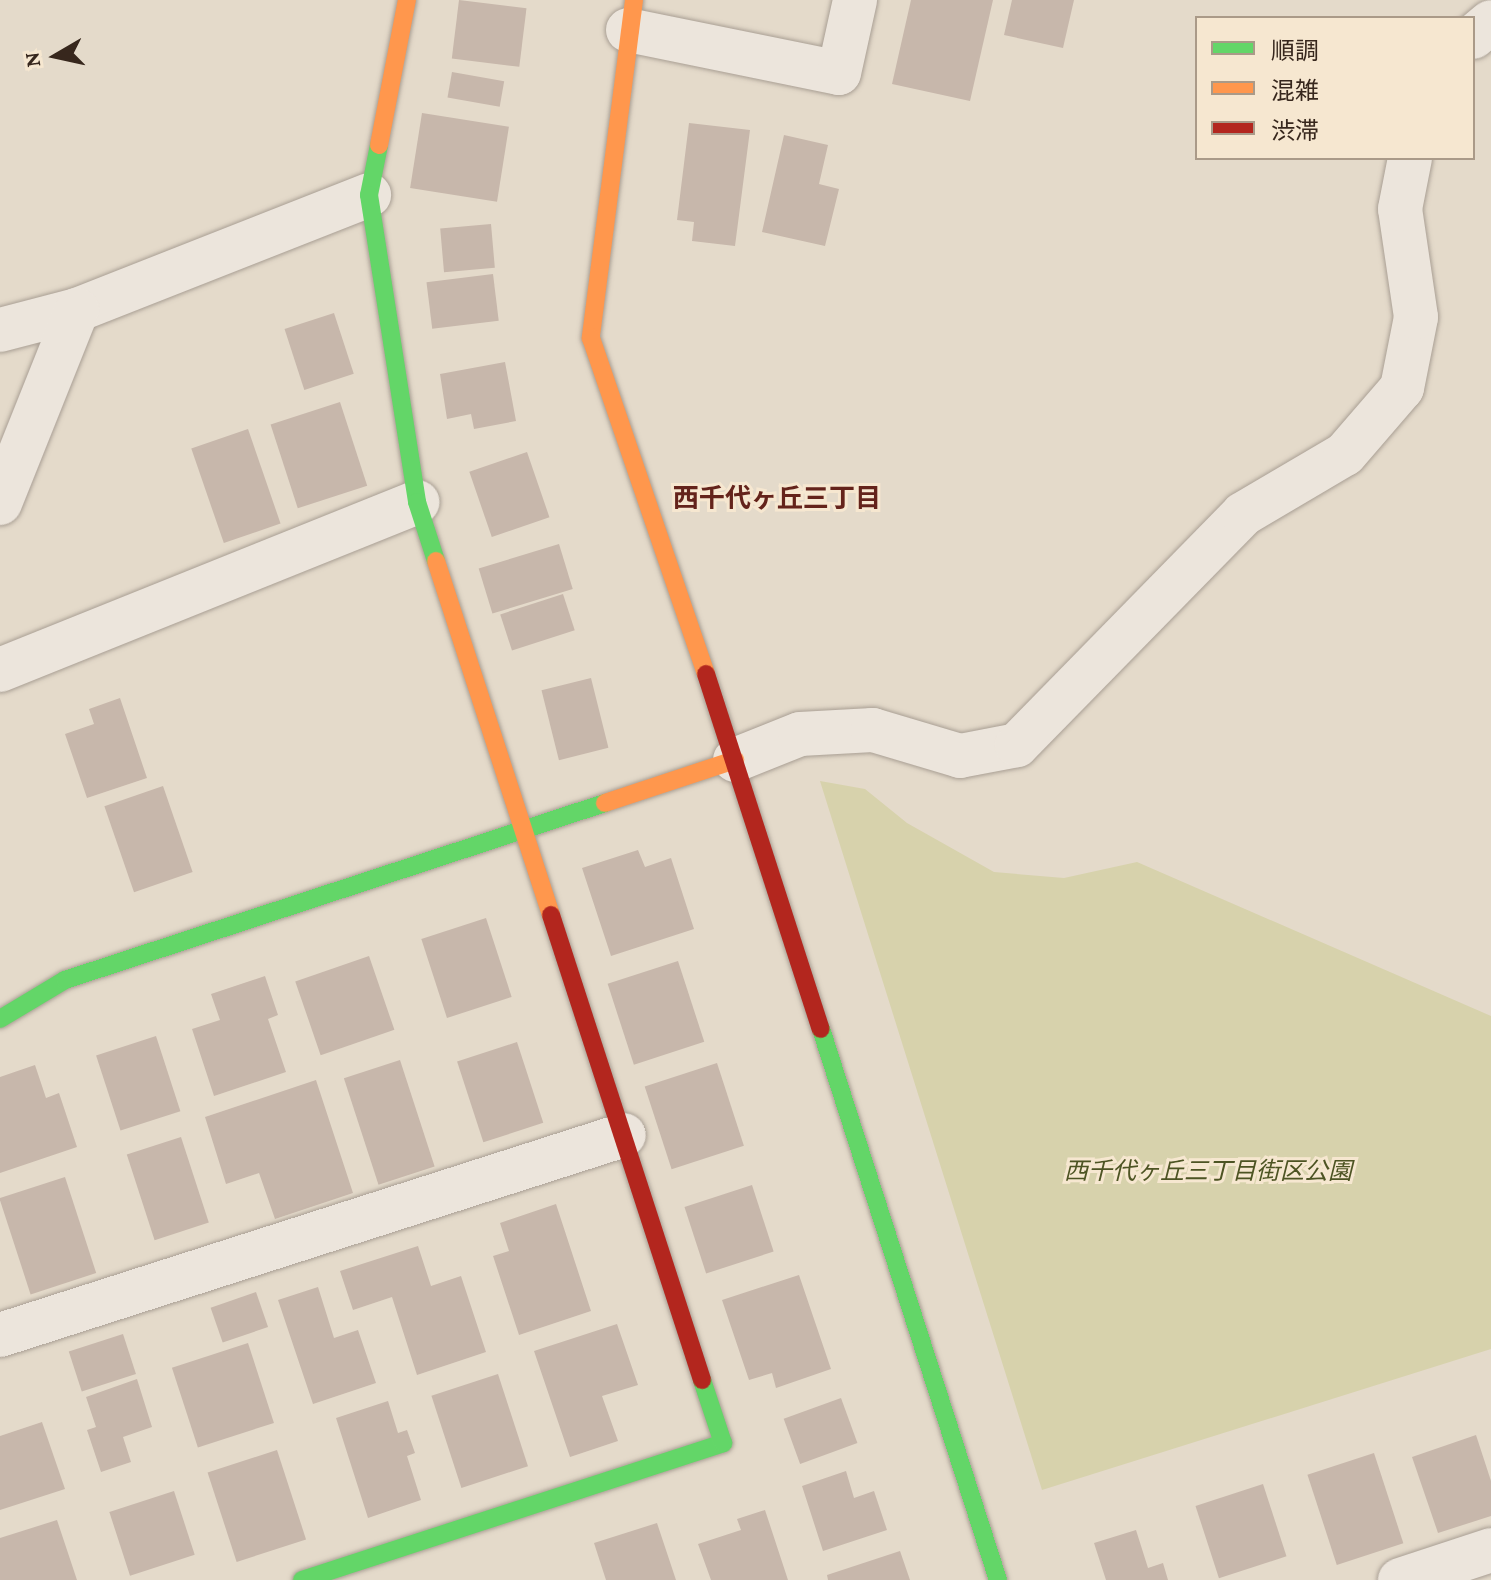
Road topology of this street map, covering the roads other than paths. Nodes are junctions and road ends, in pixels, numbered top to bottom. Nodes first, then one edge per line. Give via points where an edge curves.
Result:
1 (407, 0) edge
2 (855, 0) edge
3 (631, 15) edge
4 (1491, 22) edge
5 (1475, 35) edge
6 (1410, 160) edge
7 (369, 195) junction
8 (77, 310) junction
9 (0, 330) edge
10 (417, 502) junction
11 (0, 503) edge
12 (0, 670) edge
13 (735, 760) junction
14 (526, 831) junction
15 (0, 1019) edge
16 (624, 1135) junction
17 (0, 1335) edge
18 (1491, 1550) edge
19 (317, 1578) edge
20 (998, 1580) edge
21 (1400, 1580) edge

1 - 7 street
2 - 3 street via 839,73
3 - 13 street via 591,338
4 - 5 street
6 - 13 street via 1400,209 1416,317 1402,388 1345,454 1243,514 1017,745 960,756 873,730 800,734
7 - 8 street
7 - 10 street
8 - 9 street
8 - 11 street
10 - 12 street
10 - 14 street
13 - 14 street
13 - 20 street
14 - 15 street via 65,980
14 - 16 street
16 - 17 street
16 - 19 street via 723,1443
18 - 21 street

